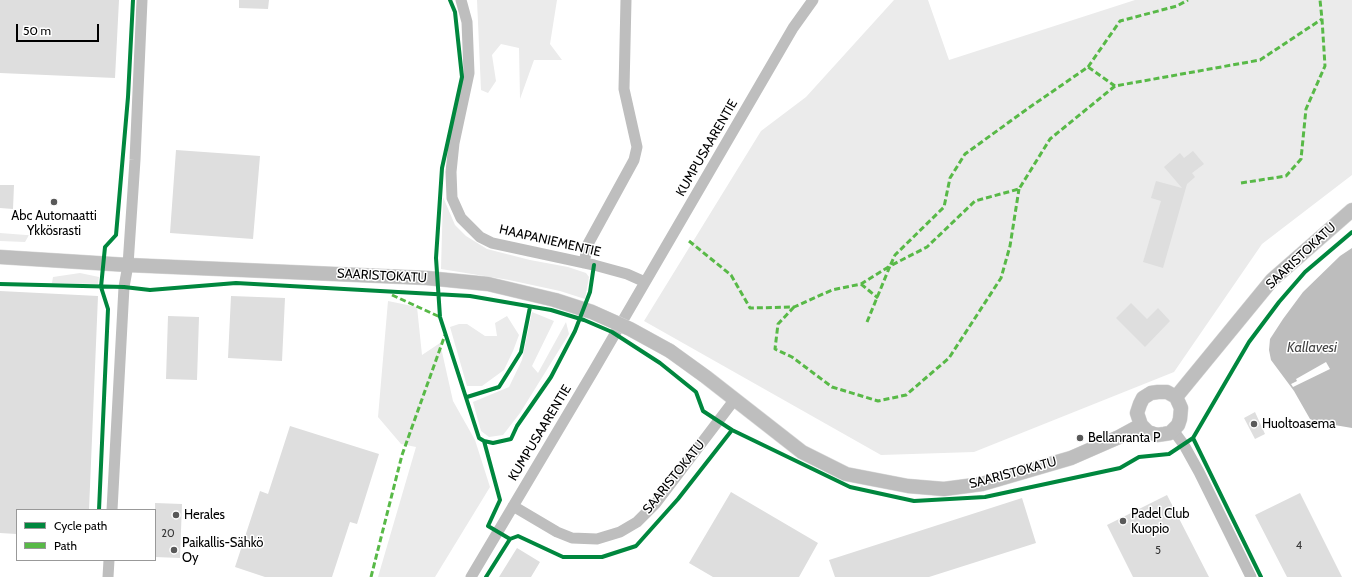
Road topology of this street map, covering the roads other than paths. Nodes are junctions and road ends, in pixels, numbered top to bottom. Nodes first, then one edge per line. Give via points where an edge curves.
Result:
1 (142, 0) edge
2 (461, 0) edge
3 (626, 0) edge
4 (812, 0) edge
5 (1352, 210) edge
6 (0, 257) edge
7 (584, 263) junction
8 (128, 265) junction
9 (645, 282) junction
10 (1176, 397) junction
11 (735, 399) junction
12 (1141, 425) junction
13 (1173, 430) junction
14 (513, 506) junction
15 (112, 509) edge
16 (109, 561) edge
17 (108, 577) edge
18 (471, 577) edge
19 (1251, 577) edge

1 - 8 street
2 - 7 street, HAAPANIEMENTIE via 467,22 469,73 451,172 452,198 461,218 480,237 492,243
3 - 7 street via 624,89 637,147 634,160 588,244
4 - 9 street, KUMPUSAARENTIE via 793,28
5 - 10 main road, SAARISTOKATU via 1272,280
6 - 8 main road, SAARISTOKATU
7 - 9 street, HAAPANIEMENTIE via 627,274
8 - 11 main road, SAARISTOKATU, bridge via 427,278 488,284 555,300 592,312 630,329 670,351
8 - 15 street via 124,287
9 - 14 street, KUMPUSAARENTIE
10 - 12 main road via 1167,392 1158,392 1143,398 1137,413
10 - 13 main road via 1181,414 1178,425
11 - 12 main road, SAARISTOKATU via 802,452 846,474 908,486 944,489 982,484 1071,458 1119,438
11 - 14 street, SAARISTOKATU via 656,503 637,522 620,532 597,539 572,538
12 - 13 main road via 1148,432 1157,435
13 - 19 street via 1199,472
14 - 18 street, KUMPUSAARENTIE
16 - 17 street

